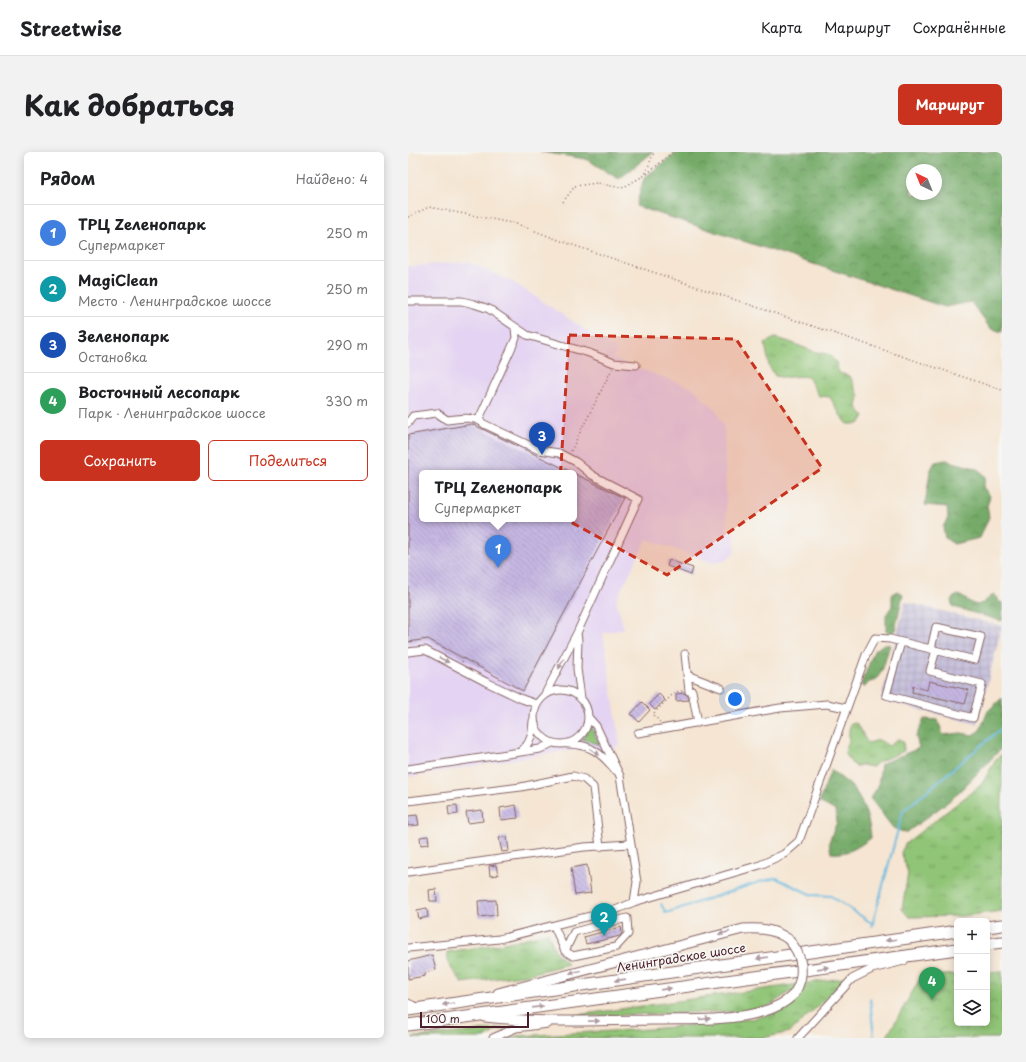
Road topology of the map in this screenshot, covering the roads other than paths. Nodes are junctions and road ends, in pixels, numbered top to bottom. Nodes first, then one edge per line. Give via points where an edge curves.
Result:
1 (408, 301) edge
2 (515, 328) junction
3 (636, 365) dead end
4 (479, 419) junction
5 (408, 423) edge
6 (576, 633) junction
7 (901, 642) junction
8 (933, 650) junction
9 (408, 652) edge
10 (684, 654) dead end
11 (687, 675) junction
12 (721, 688) dead end
13 (545, 694) junction
14 (580, 698) junction
15 (536, 704) junction
16 (846, 708) junction
17 (588, 717) junction
18 (533, 718) junction
19 (698, 722) junction
20 (638, 733) dead end
21 (552, 743) junction
22 (562, 744) junction
23 (519, 752) junction
24 (408, 769) edge
25 (620, 776) junction
26 (408, 801) edge
27 (629, 844) junction
28 (600, 847) junction
29 (408, 872) edge
30 (634, 902) junction
31 (1002, 925) edge
32 (554, 926) junction
33 (990, 927) edge
34 (954, 931) edge
35 (1002, 942) edge
36 (990, 944) edge
37 (408, 948) edge
38 (954, 950) edge
39 (565, 951) junction
40 (935, 953) junction
41 (472, 1001) junction
42 (408, 1003) edge
43 (414, 1009) edge
44 (471, 1016) junction
45 (560, 1022) junction
46 (408, 1025) edge
47 (493, 1038) edge
48 (798, 1038) edge

1 - 2 street via 462,301 474,304 489,309
2 - 3 street via 527,335 590,353 614,363
2 - 4 street via 516,338
4 - 5 street via 447,420 437,413 413,416
4 - 6 street via 484,424 539,450 564,456 576,462 592,475 638,500
6 -> 13 street
6 - 14 street
7 - 8 street
7 - 8 street via 886,695 973,718 982,684 930,671
7 - 16 street via 875,638 866,654
8 - 8 street via 936,626 980,637 975,660
9 -> 15 street via 426,650
10 - 11 street
11 - 12 street
11 - 19 street
13 - 14 street via 563,689 573,692
13 - 15 street
14 - 17 street via 586,706
15 - 18 street
16 - 19 street via 827,704 780,708
16 - 30 street via 799,841 784,854 760,865
17 - 22 street via 581,735
17 - 25 street via 596,726
18 - 21 street via 542,737
18 - 23 street via 527,746
19 - 20 street
21 - 22 street
21 - 23 street via 540,749
22 -> 25 street via 582,744 592,749 607,760
23 - 24 street
25 - 27 street
26 - 28 street via 521,787 573,776 584,779 593,786
27 - 28 street
27 - 30 street via 637,882
28 - 29 street via 584,847
30 - 32 street via 618,909
31 - 33 highway
32 - 37 street via 499,939
32 - 39 street
34 -> 41 highway, Ленинградское шоссе
35 - 36 highway
38 - 40 highway
39 - 39 street via 573,956 616,947 628,934 627,918 574,932
44 -> 40 highway
40 - 48 street via 872,969 852,979
41 -> 43 highway, Ленинградское шоссе
45 -> 41 main road, bridge via 700,1019 747,1016 771,1010 789,1000 794,994 802,977 799,954 788,939 778,932 743,928
42 - 43 street
44 - 45 main road
44 - 46 highway
45 - 47 street via 516,1028

